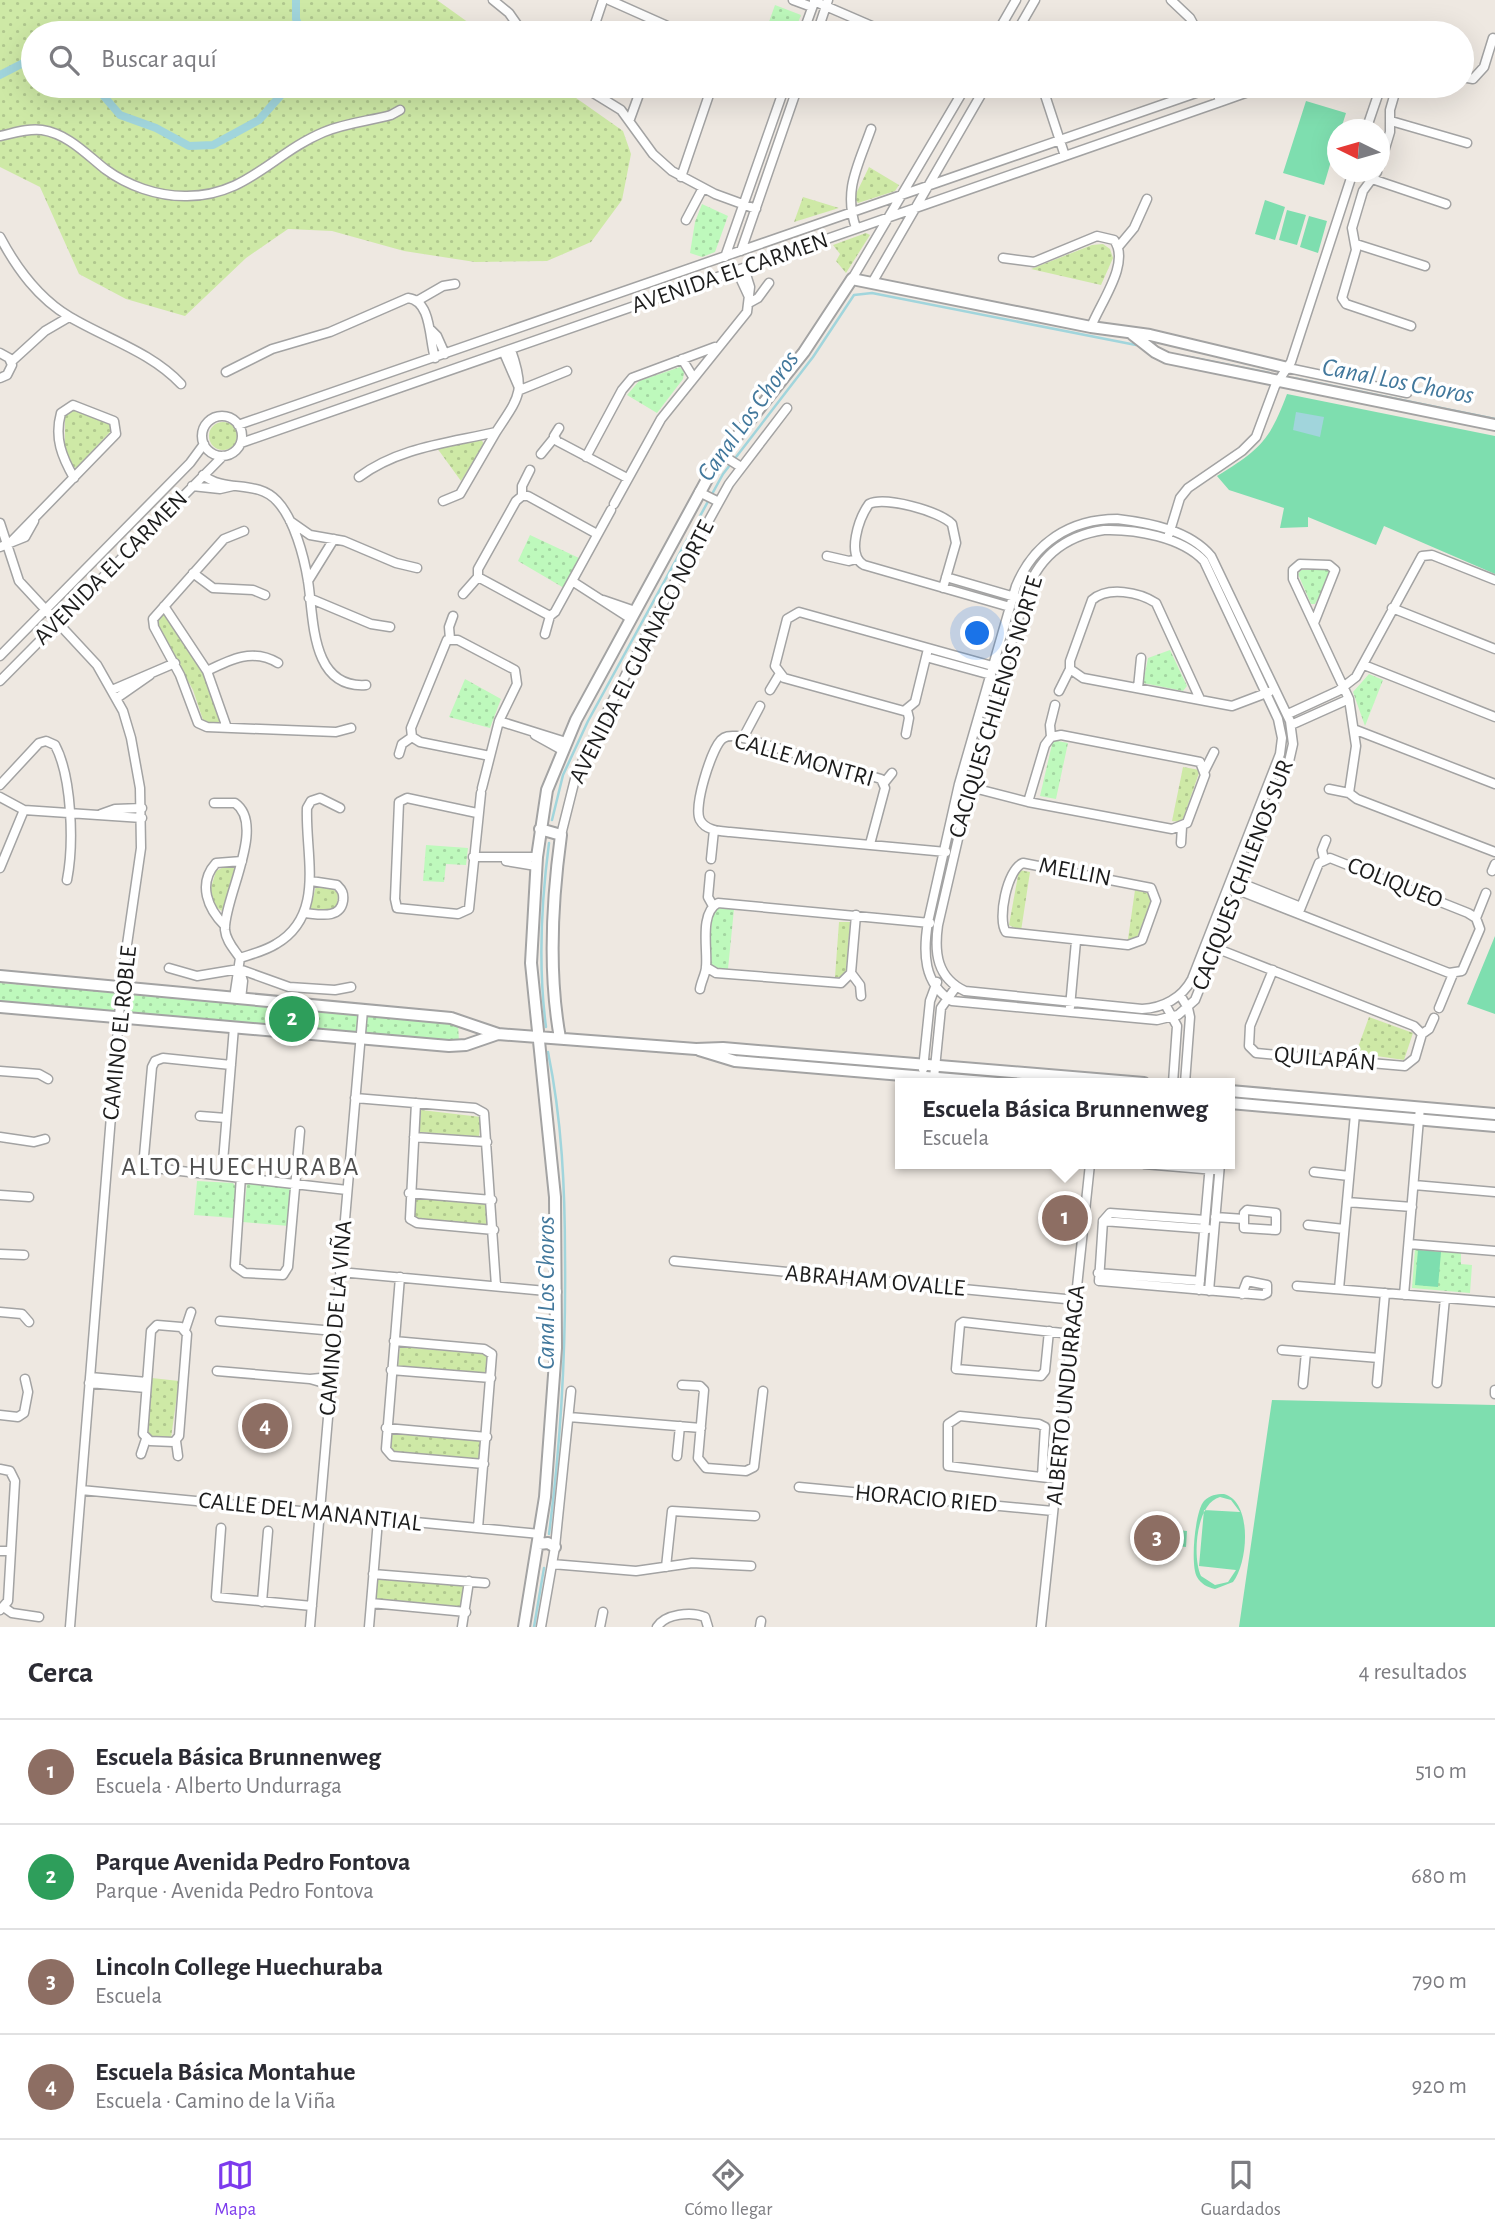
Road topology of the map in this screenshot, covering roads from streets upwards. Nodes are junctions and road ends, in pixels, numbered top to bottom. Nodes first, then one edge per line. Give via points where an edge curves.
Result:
1 (493, 0) edge
2 (606, 0) edge
3 (793, 0) edge
4 (1016, 0) edge
5 (1035, 0) edge
6 (1171, 0) edge
7 (814, 3) edge
8 (827, 3) edge
9 (515, 21) edge
10 (597, 21) edge
11 (647, 21) edge
12 (807, 21) edge
13 (821, 21) edge
14 (864, 21) edge
15 (1004, 21) edge
16 (1023, 21) edge
17 (1192, 21) edge
18 (1493, 38) edge
19 (1474, 78) edge
20 (605, 98) edge
21 (638, 98) edge
22 (708, 98) edge
23 (781, 98) edge
24 (795, 98) edge
25 (960, 98) edge
26 (977, 98) edge
27 (1046, 98) edge
28 (1181, 98) edge
29 (1219, 98) edge
30 (1231, 98) edge
31 (1377, 98) edge
32 (1395, 98) edge
33 (1220, 102) junction
34 (400, 110) dead end
35 (630, 119) junction
36 (1370, 119) edge
37 (1391, 121) junction
38 (944, 124) junction
39 (1390, 124) edge
40 (871, 129) dead end
41 (960, 133) junction
42 (0, 136) edge
43 (1059, 140) junction
44 (1466, 143) dead end
45 (1065, 156) junction
46 (681, 177) junction
47 (1390, 181) edge
48 (1350, 182) edge
49 (1369, 182) edge
50 (931, 185) junction
51 (703, 188) junction
52 (904, 195) junction
53 (1147, 199) dead end
54 (743, 203) junction
55 (1446, 204) dead end
56 (917, 207) junction
57 (756, 209) junction
58 (851, 212) junction
59 (888, 217) junction
60 (686, 219) dead end
61 (856, 228) junction
62 (802, 229) junction
63 (0, 237) edge
64 (1356, 244) junction
65 (807, 246) junction
66 (1119, 246) junction
67 (741, 251) junction
68 (724, 257) junction
69 (1003, 258) dead end
70 (1425, 266) dead end
71 (741, 270) junction
72 (852, 279) junction
73 (769, 283) dead end
74 (872, 283) junction
75 (455, 284) dead end
76 (749, 300) junction
77 (417, 301) junction
78 (69, 317) junction
79 (1091, 327) junction
80 (1411, 327) dead end
81 (430, 329) junction
82 (1132, 334) junction
83 (1175, 341) junction
84 (718, 346) junction
85 (508, 352) junction
86 (0, 353) edge
87 (445, 355) junction
88 (435, 358) junction
89 (1167, 358) junction
90 (682, 359) junction
91 (11, 362) junction
92 (1287, 368) junction
93 (568, 371) dead end
94 (226, 372) dead end
95 (693, 377) junction
96 (0, 378) edge
97 (1279, 380) junction
98 (181, 383) dead end
99 (520, 390) junction
100 (1407, 393) dead end
101 (788, 408) dead end
102 (238, 425) junction
103 (1495, 425) edge
104 (559, 428) dead end
105 (496, 432) junction
106 (555, 438) junction
107 (241, 443) junction
108 (204, 444) junction
109 (541, 454) dead end
110 (223, 456) junction
111 (725, 456) junction
112 (586, 457) junction
113 (738, 465) junction
114 (530, 470) dead end
115 (203, 475) junction
116 (359, 477) dead end
117 (74, 478) junction
118 (627, 478) junction
119 (235, 485) junction
120 (192, 486) junction
121 (702, 494) junction
122 (522, 496) junction
123 (443, 501) dead end
124 (716, 501) junction
125 (288, 519) junction
126 (1097, 520) junction
127 (0, 523) edge
128 (1170, 530) junction
129 (244, 531) dead end
130 (1098, 531) junction
131 (597, 534) junction
132 (334, 539) junction
133 (1168, 540) junction
134 (4, 547) edge
135 (827, 556) dead end
136 (856, 559) junction
137 (417, 568) dead end
138 (193, 573) junction
139 (478, 578) junction
140 (946, 578) junction
141 (1495, 580) edge
142 (308, 581) junction
143 (572, 581) junction
144 (943, 588) junction
145 (463, 594) dead end
146 (265, 595) dead end
147 (1013, 596) junction
148 (309, 598) junction
149 (1024, 599) junction
150 (164, 606) junction
151 (1010, 607) junction
152 (1392, 608) junction
153 (45, 610) junction
154 (633, 615) junction
155 (453, 616) dead end
156 (550, 616) junction
157 (58, 622) junction
158 (1314, 623) junction
159 (390, 627) dead end
160 (545, 634) dead end
161 (450, 639) junction
162 (1495, 649) edge
163 (927, 653) junction
164 (0, 656) edge
165 (1141, 658) dead end
166 (175, 663) junction
167 (278, 663) dead end
168 (1364, 666) junction
169 (1004, 669) junction
170 (1070, 669) junction
171 (992, 670) junction
172 (207, 671) junction
173 (779, 675) junction
174 (0, 681) edge
175 (366, 685) dead end
176 (1345, 687) junction
177 (1138, 688) junction
178 (1276, 688) junction
179 (770, 690) dead end
180 (1059, 691) dead end
181 (1267, 693) junction
182 (114, 694) junction
183 (1200, 699) junction
184 (1349, 699) junction
185 (1055, 705) dead end
186 (760, 706) dead end
187 (907, 710) junction
188 (1287, 714) junction
189 (1495, 717) edge
190 (499, 721) junction
191 (226, 725) junction
192 (1291, 725) junction
193 (351, 728) dead end
194 (1356, 730) junction
195 (906, 734) dead end
196 (412, 737) junction
197 (1051, 737) junction
198 (743, 738) junction
199 (564, 746) junction
200 (1214, 752) dead end
201 (399, 754) dead end
202 (489, 756) junction
203 (1205, 770) junction
204 (892, 773) dead end
205 (884, 783) junction
206 (959, 784) junction
207 (1495, 784) edge
208 (0, 785) edge
209 (970, 787) junction
210 (1329, 789) dead end
211 (1349, 793) junction
212 (0, 797) edge
213 (1028, 802) junction
214 (214, 803) dead end
215 (340, 808) dead end
216 (24, 810) junction
217 (68, 813) junction
218 (142, 813) junction
219 (477, 813) junction
220 (1182, 827) junction
221 (540, 829) junction
222 (714, 830) junction
223 (561, 835) junction
224 (1326, 840) dead end
225 (1181, 843) dead end
226 (870, 844) junction
227 (942, 851) junction
228 (1495, 852) edge
229 (953, 853) junction
230 (473, 857) junction
231 (711, 859) dead end
232 (1324, 859) junction
233 (242, 862) junction
234 (536, 862) junction
235 (0, 868) edge
236 (710, 876) dead end
237 (66, 880) dead end
238 (311, 881) junction
239 (1228, 887) junction
240 (1240, 887) junction
241 (1486, 893) dead end
242 (713, 906) junction
243 (1300, 910) junction
244 (304, 913) junction
245 (856, 915) junction
246 (1476, 918) junction
247 (928, 922) junction
248 (939, 925) junction
249 (225, 926) junction
250 (1076, 941) junction
251 (1206, 944) junction
252 (1216, 948) junction
253 (240, 958) junction
254 (706, 967) junction
255 (169, 968) dead end
256 (239, 970) junction
257 (1273, 970) junction
258 (851, 974) junction
259 (1453, 974) junction
260 (943, 975) junction
261 (0, 976) edge
262 (935, 984) junction
263 (351, 987) dead end
264 (956, 987) junction
265 (121, 988) junction
266 (700, 989) dead end
267 (1180, 995) junction
268 (861, 996) dead end
269 (238, 998) junction
270 (947, 998) junction
271 (543, 1001) junction
272 (1165, 1004) junction
273 (0, 1007) edge
274 (1070, 1007) junction
275 (1439, 1008) dead end
276 (1188, 1009) junction
277 (363, 1010) junction
278 (119, 1017) junction
279 (1173, 1017) junction
280 (1434, 1018) dead end
281 (465, 1021) junction
282 (234, 1027) junction
283 (498, 1034) junction
284 (1422, 1034) junction
285 (537, 1037) junction
286 (360, 1038) junction
287 (561, 1038) junction
288 (461, 1045) junction
289 (696, 1049) junction
290 (231, 1065) junction
291 (929, 1065) junction
292 (0, 1071) edge
293 (928, 1077) junction
294 (940, 1078) edge
295 (1066, 1078) edge
296 (1173, 1078) edge
297 (1185, 1078) edge
298 (48, 1079) dead end
299 (1235, 1092) edge
300 (355, 1098) junction
301 (416, 1103) junction
302 (1235, 1103) edge
303 (1420, 1113) junction
304 (1355, 1114) junction
305 (1495, 1114) edge
306 (200, 1116) dead end
307 (226, 1118) junction
308 (1495, 1126) edge
309 (300, 1131) dead end
310 (0, 1137) edge
311 (414, 1137) junction
312 (45, 1139) dead end
313 (487, 1142) junction
314 (1089, 1169) edge
315 (1210, 1169) edge
316 (1220, 1169) edge
317 (1314, 1172) dead end
318 (222, 1174) junction
319 (242, 1176) junction
320 (1349, 1176) junction
321 (296, 1185) junction
322 (1414, 1185) junction
323 (347, 1190) junction
324 (1495, 1192) edge
325 (410, 1193) junction
326 (0, 1195) edge
327 (29, 1197) dead end
328 (492, 1200) junction
329 (1347, 1202) junction
330 (1412, 1207) junction
331 (1216, 1217) junction
332 (1244, 1219) dead end
333 (1205, 1224) junction
334 (1308, 1226) dead end
335 (1214, 1229) junction
336 (1344, 1229) junction
337 (494, 1230) junction
338 (1409, 1244) junction
339 (1495, 1251) edge
340 (0, 1254) edge
341 (24, 1255) dead end
342 (674, 1262) dead end
343 (340, 1272) junction
344 (400, 1277) junction
345 (496, 1286) junction
346 (1200, 1286) junction
347 (1297, 1286) dead end
348 (1339, 1289) junction
349 (1209, 1291) junction
350 (557, 1292) junction
351 (1385, 1293) junction
352 (1242, 1294) dead end
353 (1404, 1295) junction
354 (1445, 1298) junction
355 (1076, 1300) junction
356 (1495, 1302) edge
357 (0, 1312) edge
358 (191, 1312) dead end
359 (220, 1321) dead end
360 (29, 1322) dead end
361 (185, 1330) junction
362 (335, 1331) junction
363 (1049, 1331) junction
364 (1071, 1334) junction
365 (394, 1341) junction
366 (1282, 1350) dead end
367 (1306, 1352) junction
368 (1379, 1358) junction
369 (391, 1370) junction
370 (217, 1371) dead end
371 (491, 1378) junction
372 (25, 1379) dead end
373 (90, 1380) junction
374 (331, 1381) junction
375 (1377, 1383) dead end
376 (1437, 1383) dead end
377 (1303, 1384) dead end
378 (147, 1385) junction
379 (682, 1385) dead end
380 (570, 1391) dead end
381 (763, 1391) dead end
382 (0, 1415) edge
383 (569, 1417) junction
384 (680, 1426) junction
385 (386, 1428) junction
386 (701, 1428) junction
387 (487, 1437) junction
388 (146, 1439) junction
389 (176, 1441) junction
390 (141, 1454) dead end
391 (178, 1455) dead end
392 (677, 1456) dead end
393 (484, 1464) junction
394 (0, 1469) edge
395 (1042, 1477) junction
396 (1057, 1479) junction
397 (799, 1487) dead end
398 (80, 1490) junction
399 (1053, 1511) junction
400 (319, 1514) junction
401 (755, 1517) dead end
402 (378, 1520) junction
403 (221, 1528) dead end
404 (478, 1528) junction
405 (268, 1531) dead end
406 (539, 1539) junction
407 (555, 1546) junction
408 (0, 1550) edge
409 (11, 1551) junction
410 (552, 1564) junction
411 (666, 1566) junction
412 (751, 1566) dead end
413 (373, 1574) junction
414 (469, 1581) junction
415 (485, 1583) dead end
416 (262, 1602) junction
417 (371, 1603) junction
418 (312, 1606) junction
419 (3, 1609) edge
420 (466, 1612) junction
421 (603, 1612) dead end
422 (39, 1617) dead end
423 (70, 1627) edge
424 (310, 1627) edge
425 (369, 1627) edge
426 (462, 1627) edge
427 (524, 1627) edge
428 (541, 1627) edge
429 (600, 1627) edge
430 (657, 1627) edge
431 (708, 1627) edge
432 (1041, 1627) edge

1 - 9 street
2 - 10 street
2 - 11 street
3 - 7 street
4 - 15 street
5 - 16 street
6 - 17 street
7 - 8 street
7 - 12 street
8 - 13 street
8 - 14 street
18 - 19 street via 1480,75
20 - 35 street
21 - 35 street
22 - 46 street
23 - 54 street
24 - 57 street
25 - 38 street, AVENIDA EL GUANACO NORTE
26 - 41 street
27 - 43 street
28 - 43 street, AVENIDA EL CARMEN
29 - 33 street, AVENIDA EL CARMEN
30 - 33 street, AVENIDA EL CARMEN
31 - 36 street
32 - 37 street
33 - 45 street, AVENIDA EL CARMEN
34 - 42 street via 321,133 242,184 198,196 139,188 51,132 29,130
35 - 46 street via 653,154
37 - 39 street
37 - 44 street
38 - 41 street
38 - 52 street, AVENIDA EL GUANACO NORTE
40 - 58 street via 849,191
41 - 50 street
43 - 45 street
43 - 50 street, AVENIDA EL CARMEN
45 - 56 street, AVENIDA EL CARMEN
46 - 51 street
47 - 55 street
48 - 92 street
49 - 64 street via 1352,228
50 - 52 street, AVENIDA EL CARMEN
50 - 56 street
51 - 54 street
51 - 60 street
52 - 58 street, AVENIDA EL CARMEN
52 - 59 street, AVENIDA EL GUANACO NORTE
53 - 66 street via 1134,228
54 - 57 street
54 - 68 street
56 - 59 street, AVENIDA EL CARMEN
56 - 74 street
57 - 67 street
58 - 61 street
58 - 62 street, AVENIDA EL CARMEN
59 - 61 street, AVENIDA EL CARMEN
59 - 72 street, AVENIDA EL GUANACO NORTE
61 - 65 street, AVENIDA EL CARMEN
62 - 65 street
62 - 67 street, AVENIDA EL CARMEN
63 - 78 street via 27,281
64 - 70 street
64 - 80 street via 1342,292 1344,302
65 - 71 street, AVENIDA EL CARMEN
66 - 69 street via 1097,236 1034,262
66 - 79 street via 1119,264
67 - 68 street, AVENIDA EL CARMEN
68 - 87 street, AVENIDA EL CARMEN
71 - 76 street
71 - 85 street, AVENIDA EL CARMEN
72 - 74 street
72 - 111 street, AVENIDA EL GUANACO NORTE via 810,344
73 - 76 street via 758,298
74 - 79 street
75 - 77 street
76 - 84 street via 744,317
77 - 81 street
77 - 94 street via 399,300 341,328 272,349
78 - 91 street via 45,331
78 - 98 street via 133,349
79 - 82 street
81 - 87 street
81 - 88 street
82 - 83 street
82 - 89 street
83 - 89 street via 1166,346
83 - 92 street
84 - 90 street
84 - 95 street
85 - 99 street
85 - 107 street, AVENIDA EL CARMEN
86 - 91 street
87 - 88 street, AVENIDA EL CARMEN
88 - 102 street, AVENIDA EL CARMEN
89 - 97 street
90 - 95 street
90 - 112 street via 628,382
91 - 96 street via 10,372
92 - 97 street
92 - 100 street
93 - 99 street
95 - 118 street via 661,419
97 - 103 street
97 - 128 street via 1256,437 1188,488
99 - 105 street
101 - 113 street, AVENIDA EL GUANACO NORTE
102 - 107 street
102 - 108 street via 227,417 212,419 204,430
104 - 106 street
105 - 116 street via 428,446
105 - 123 street via 460,494
106 - 109 street
106 - 112 street
107 - 110 street
108 - 110 street via 213,454
108 - 153 street, AVENIDA EL CARMEN
110 - 115 street, AVENIDA EL CARMEN
111 - 113 street
111 - 121 street, AVENIDA EL GUANACO NORTE
112 - 118 street
113 - 124 street, AVENIDA EL GUANACO NORTE
114 - 122 street
115 - 119 street
115 - 120 street, AVENIDA EL CARMEN
117 - 117 street via 114,437 117,426 111,419 73,405 61,413 59,441
117 - 134 street via 25,537
118 - 131 street
119 - 120 street via 220,489
119 - 125 street via 267,493
120 - 157 street, AVENIDA EL CARMEN
121 - 124 street
121 - 154 street, AVENIDA EL GUANACO NORTE
122 - 131 street
122 - 139 street via 478,569
124 - 223 street, AVENIDA EL GUANACO NORTE via 584,755
125 - 132 street via 310,535
125 - 142 street
126 - 128 street, CACIQUES CHILENOS NORTE via 1127,520
126 - 130 street
126 - 147 street, CACIQUES CHILENOS NORTE via 1069,528 1044,544 1026,565
127 - 134 street, CAMINO EL ROBLE
128 - 133 street
128 - 178 street, CACIQUES CHILENOS SUR via 1195,541 1211,556
129 - 138 street via 224,539
130 - 133 street, CACIQUES CHILENOS NORTE via 1125,530
130 - 149 street, CACIQUES CHILENOS NORTE via 1073,538 1044,559
131 - 143 street
132 - 137 street
132 - 142 street
133 - 181 street, CACIQUES CHILENOS SUR via 1204,561
134 - 153 street, CAMINO EL ROBLE via 19,581
135 - 136 street
136 - 140 street via 854,548 869,504 881,501 926,510 944,517 956,532 956,549
136 - 144 street
138 - 146 street via 213,588
138 - 150 street
139 - 145 street
139 - 156 street
140 - 144 street
140 - 147 street
141 - 152 street via 1426,554 1417,561
142 - 148 street
143 - 154 street
143 - 156 street
144 - 151 street
147 - 149 street
147 - 151 street, CACIQUES CHILENOS NORTE
148 - 159 street via 365,622
148 - 175 street via 312,628 325,662 342,680
149 - 169 street, CACIQUES CHILENOS NORTE
150 - 166 street via 152,624
150 - 172 street
151 - 171 street, CACIQUES CHILENOS NORTE
152 - 162 street
152 - 168 street
153 - 157 street, CAMINO EL ROBLE
153 - 164 street, AVENIDA EL CARMEN
154 - 199 street, AVENIDA EL GUANACO NORTE
155 - 161 street
156 - 160 street
157 - 174 street, AVENIDA EL CARMEN
157 - 182 street, CAMINO EL ROBLE via 86,652
158 - 158 street via 1335,570 1329,565 1302,564 1294,568 1292,576
158 - 176 street
161 - 190 street via 512,669 518,677
161 - 196 street via 443,646 411,728
163 - 171 street
163 - 173 street via 795,612 788,619 778,652 775,666
163 - 187 street via 915,702
165 - 177 street
166 - 182 street
166 - 191 street via 198,723
167 - 172 street via 246,655
168 - 176 street
168 - 189 street
169 - 171 street
169 - 209 street, CACIQUES CHILENOS NORTE
170 - 177 street via 1083,678
170 - 180 street
170 - 183 street via 1088,605 1100,594 1119,592 1158,605
171 - 206 street, CACIQUES CHILENOS NORTE
172 - 191 street
173 - 179 street
173 - 187 street
176 - 184 street
176 - 188 street
177 - 183 street
178 - 181 street
178 - 188 street, CACIQUES CHILENOS SUR
181 - 183 street via 1236,706
181 - 239 street, CACIQUES CHILENOS SUR via 1280,727 1282,748
182 - 218 street, CAMINO EL ROBLE via 134,750
184 - 192 street
184 - 194 street
185 - 197 street
186 - 198 street
187 - 195 street
188 - 192 street, CACIQUES CHILENOS SUR
190 - 199 street
190 - 202 street
191 - 193 street via 336,732
192 - 240 street, CACIQUES CHILENOS SUR via 1288,766
194 - 207 street
194 - 211 street
196 - 201 street via 402,744
196 - 202 street
197 - 203 street via 1061,735 1192,759
197 - 213 street
198 - 205 street, CALLE MONTRI via 876,776
198 - 222 street, CALLE MONTRI via 730,736 720,741 704,783 699,817
199 - 221 street, AVENIDA EL GUANACO NORTE via 547,790
200 - 203 street
202 - 219 street
203 - 220 street via 1189,820
204 - 205 street
205 - 226 street, CALLE MONTRI
206 - 209 street
206 - 227 street, CACIQUES CHILENOS NORTE
208 - 217 street via 39,743 50,742 61,762
209 - 213 street
209 - 229 street, CACIQUES CHILENOS NORTE
210 - 211 street
211 - 228 street
212 - 216 street
213 - 220 street via 1171,829
214 - 233 street via 231,802 242,809
215 - 238 street via 320,798 307,808
216 - 217 street
216 - 235 street
217 - 218 street
217 - 237 street via 71,850
218 - 265 street, CAMINO EL ROBLE via 139,877
219 - 230 street
219 - 230 street via 401,799 396,808 396,906 404,911 467,911
220 - 225 street
221 - 223 street
221 - 234 street, AVENIDA EL GUANACO NORTE
222 - 226 street
222 - 231 street
223 - 271 street, AVENIDA EL GUANACO NORTE
224 - 232 street
226 - 227 street
227 - 229 street
227 - 247 street, CACIQUES CHILENOS NORTE
229 - 248 street, CACIQUES CHILENOS NORTE
230 - 234 street
232 - 243 street, COLIQUEO
232 - 246 street, COLIQUEO via 1334,859
233 - 249 street
233 - 249 street via 216,863 208,881 208,905
234 - 271 street, AVENIDA EL GUANACO NORTE via 531,954
236 - 242 street via 708,897
238 - 244 street
238 - 244 street via 337,885 344,894 343,902 331,915
239 - 240 street
239 - 251 street, CACIQUES CHILENOS SUR
240 - 243 street
240 - 252 street, CACIQUES CHILENOS SUR
241 - 246 street
242 - 245 street
242 - 254 street
243 - 259 street
244 - 253 street via 283,940
245 - 247 street
245 - 258 street
246 - 259 street via 1479,933 1462,971
247 - 248 street
247 - 262 street, CACIQUES CHILENOS NORTE via 925,960
248 - 260 street, CACIQUES CHILENOS NORTE via 936,948
249 - 253 street
250 - 250 street, MELLIN via 1138,943 1155,904 1154,892 1144,886 1029,864 1015,866 1002,918 1004,930 1012,935
250 - 274 street
251 - 252 street, QUILAPÁN
251 - 267 street, CACIQUES CHILENOS SUR
252 - 257 street, QUILAPÁN
252 - 276 street, CACIQUES CHILENOS SUR
253 - 256 street
254 - 258 street via 716,973 837,983
254 - 266 street
255 - 256 street via 197,976
256 - 263 street via 284,986
256 - 269 street via 243,981
257 - 284 street, QUILAPÁN via 1414,1026
257 - 284 street, QUILAPÁN via 1249,1032 1249,1046 1256,1053 1405,1066 1415,1058
258 - 268 street via 860,985
259 - 275 street
260 - 262 street
260 - 264 street
261 - 265 street
262 - 270 street, CACIQUES CHILENOS NORTE
262 - 291 street, CACIQUES CHILENOS NORTE via 930,1001
264 - 270 street, CACIQUES CHILENOS NORTE
264 - 274 street
265 - 269 street
265 - 278 street, CAMINO EL ROBLE
267 - 272 street, CACIQUES CHILENOS SUR
267 - 276 street, CACIQUES CHILENOS SUR
269 - 277 street
270 - 274 street via 962,1003
270 - 291 street, CACIQUES CHILENOS NORTE via 940,1010
271 - 285 street, AVENIDA EL GUANACO NORTE
271 - 287 street, AVENIDA EL GUANACO NORTE
272 - 274 street via 1142,1009
272 - 279 street, CACIQUES CHILENOS SUR
273 - 278 street
274 - 279 street via 1157,1020
276 - 279 street
276 - 297 street, CACIQUES CHILENOS SUR
277 - 281 street
277 - 286 street, CAMINO DE LA VIÑA
278 - 282 street
278 - 373 street, CAMINO EL ROBLE
279 - 296 street, CACIQUES CHILENOS SUR via 1177,1031
280 - 284 street, QUILAPÁN
281 - 283 street
281 - 288 street via 467,1037
282 - 286 street
282 - 290 street
283 - 285 street
283 - 288 street
285 - 287 street
285 - 350 street, AVENIDA EL GUANACO NORTE via 552,1148
286 - 288 street
286 - 300 street, CAMINO DE LA VIÑA
287 - 289 street
289 - 291 street
289 - 293 street via 734,1061
290 - 307 street
290 - 318 street via 155,1060 144,1156 146,1164 154,1168
291 - 293 street, CACIQUES CHILENOS NORTE
291 - 295 street
292 - 298 street
293 - 294 street
299 - 303 street
300 - 301 street
300 - 323 street, CAMINO DE LA VIÑA
301 - 311 street
301 - 313 street via 482,1111
302 - 304 street
303 - 304 street
303 - 305 street
303 - 308 street
303 - 322 street
304 - 320 street
306 - 307 street
307 - 318 street
309 - 321 street
310 - 312 street
311 - 313 street
311 - 325 street
313 - 328 street
314 - 355 street, ALBERTO UNDURRAGA
315 - 333 street
316 - 331 street
317 - 320 street
318 - 319 street
319 - 321 street
319 - 321 street via 234,1263 245,1273 279,1276 287,1272
320 - 329 street
321 - 323 street
322 - 324 street
322 - 330 street
323 - 343 street, CAMINO DE LA VIÑA
325 - 328 street
325 - 337 street via 410,1219 417,1223
326 - 327 street
328 - 337 street
329 - 330 street
329 - 336 street
330 - 338 street
331 - 332 street
331 - 335 street
333 - 335 street
333 - 346 street
333 - 346 street via 1103,1221 1098,1276
334 - 336 street
335 - 349 street
336 - 348 street
337 - 345 street
338 - 339 street
338 - 353 street
340 - 341 street
342 - 355 street, ABRAHAM OVALLE
343 - 344 street
343 - 362 street, CAMINO DE LA VIÑA
344 - 345 street
344 - 365 street
345 - 350 street
346 - 349 street
347 - 348 street
348 - 351 street
349 - 352 street
350 - 406 street, AVENIDA EL GUANACO NORTE via 552,1422
351 - 353 street
351 - 368 street
353 - 354 street
354 - 356 street
354 - 376 street
355 - 364 street, ALBERTO UNDURRAGA
357 - 360 street via 22,1314
358 - 361 street
359 - 362 street
361 - 378 street via 153,1327
361 - 389 street
362 - 374 street, CAMINO DE LA VIÑA
363 - 363 street via 1041,1376 956,1369 960,1324 964,1322
363 - 364 street
364 - 396 street, ALBERTO UNDURRAGA
365 - 369 street
365 - 371 street via 491,1352
366 - 367 street
367 - 368 street
367 - 377 street
368 - 375 street
369 - 371 street
369 - 385 street
370 - 374 street
371 - 387 street
372 - 382 street via 24,1413
373 - 378 street
373 - 398 street, CAMINO EL ROBLE
374 - 400 street, CAMINO DE LA VIÑA
378 - 388 street
379 - 386 street via 704,1390
380 - 383 street
381 - 386 street via 755,1463 750,1470 701,1465
383 - 384 street
383 - 407 street
384 - 386 street
384 - 392 street
385 - 387 street
385 - 393 street via 392,1456
387 - 393 street
388 - 389 street
388 - 390 street
389 - 391 street
393 - 404 street
394 - 409 street via 9,1471 15,1481
395 - 395 street via 948,1466 948,1424 960,1416 1045,1427
395 - 396 street
396 - 399 street, ALBERTO UNDURRAGA
397 - 399 street, HORACIO RIED
398 - 400 street, CALLE DEL MANANTIAL
398 - 423 street, CAMINO EL ROBLE
399 - 432 street, ALBERTO UNDURRAGA
400 - 402 street, CALLE DEL MANANTIAL
400 - 418 street, CAMINO DE LA VIÑA
401 - 411 street via 672,1511
402 - 404 street, CALLE DEL MANANTIAL
402 - 413 street
403 - 416 street via 215,1595
404 - 406 street, CALLE DEL MANANTIAL
405 - 416 street
406 - 407 street
406 - 427 street, AVENIDA EL GUANACO NORTE
407 - 410 street
408 - 409 street
409 - 419 street
410 - 411 street via 636,1571
410 - 428 street
411 - 412 street
413 - 414 street
413 - 417 street
414 - 415 street
414 - 420 street
416 - 418 street
417 - 420 street
417 - 425 street
418 - 424 street, CAMINO DE LA VIÑA
419 - 422 street
420 - 426 street
421 - 429 street
430 - 431 street via 667,1618 696,1614 705,1617

